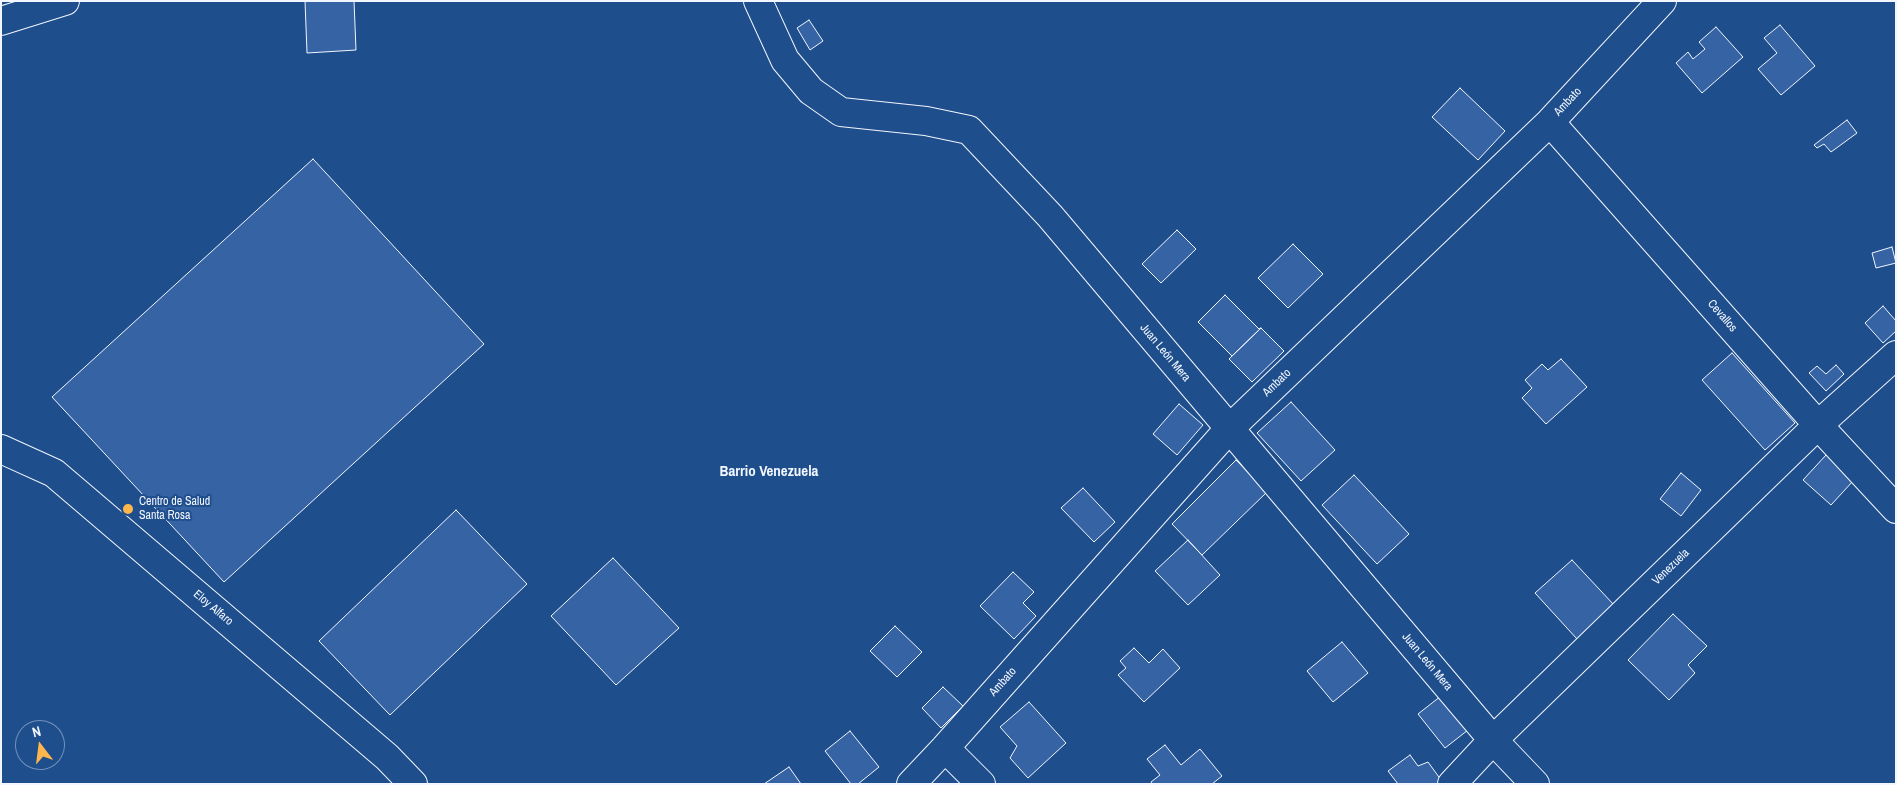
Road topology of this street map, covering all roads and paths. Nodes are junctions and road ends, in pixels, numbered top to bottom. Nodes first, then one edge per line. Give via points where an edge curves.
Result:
1 (65, 1) edge
2 (758, 1) edge
3 (1662, 1) edge
4 (1, 21) edge
5 (1550, 122) junction
6 (1896, 354) edge
7 (1818, 425) junction
8 (1229, 429) junction
9 (1, 449) edge
10 (1896, 509) edge
11 (1493, 740) junction
12 (945, 748) junction
13 (413, 784) edge
14 (911, 784) edge
15 (981, 784) edge
16 (1452, 784) edge
17 (1535, 784) edge

1 - 4 street
2 - 8 street, Juan León Mera via 786,60 811,91 841,112 926,121 969,130 1050,216
3 - 5 street, Ambato
5 - 7 street, Cevallos
5 - 8 street, Ambato
6 - 7 street, Venezuela
7 - 10 street, Cevallos
7 - 11 street, Venezuela
8 - 11 street, Juan León Mera
8 - 12 street, Ambato
9 - 13 street, Eloy Alfaro via 54,473 387,757
11 - 16 street, Venezuela
11 - 17 street, Juan León Mera
12 - 14 street, Ambato
12 - 15 street

